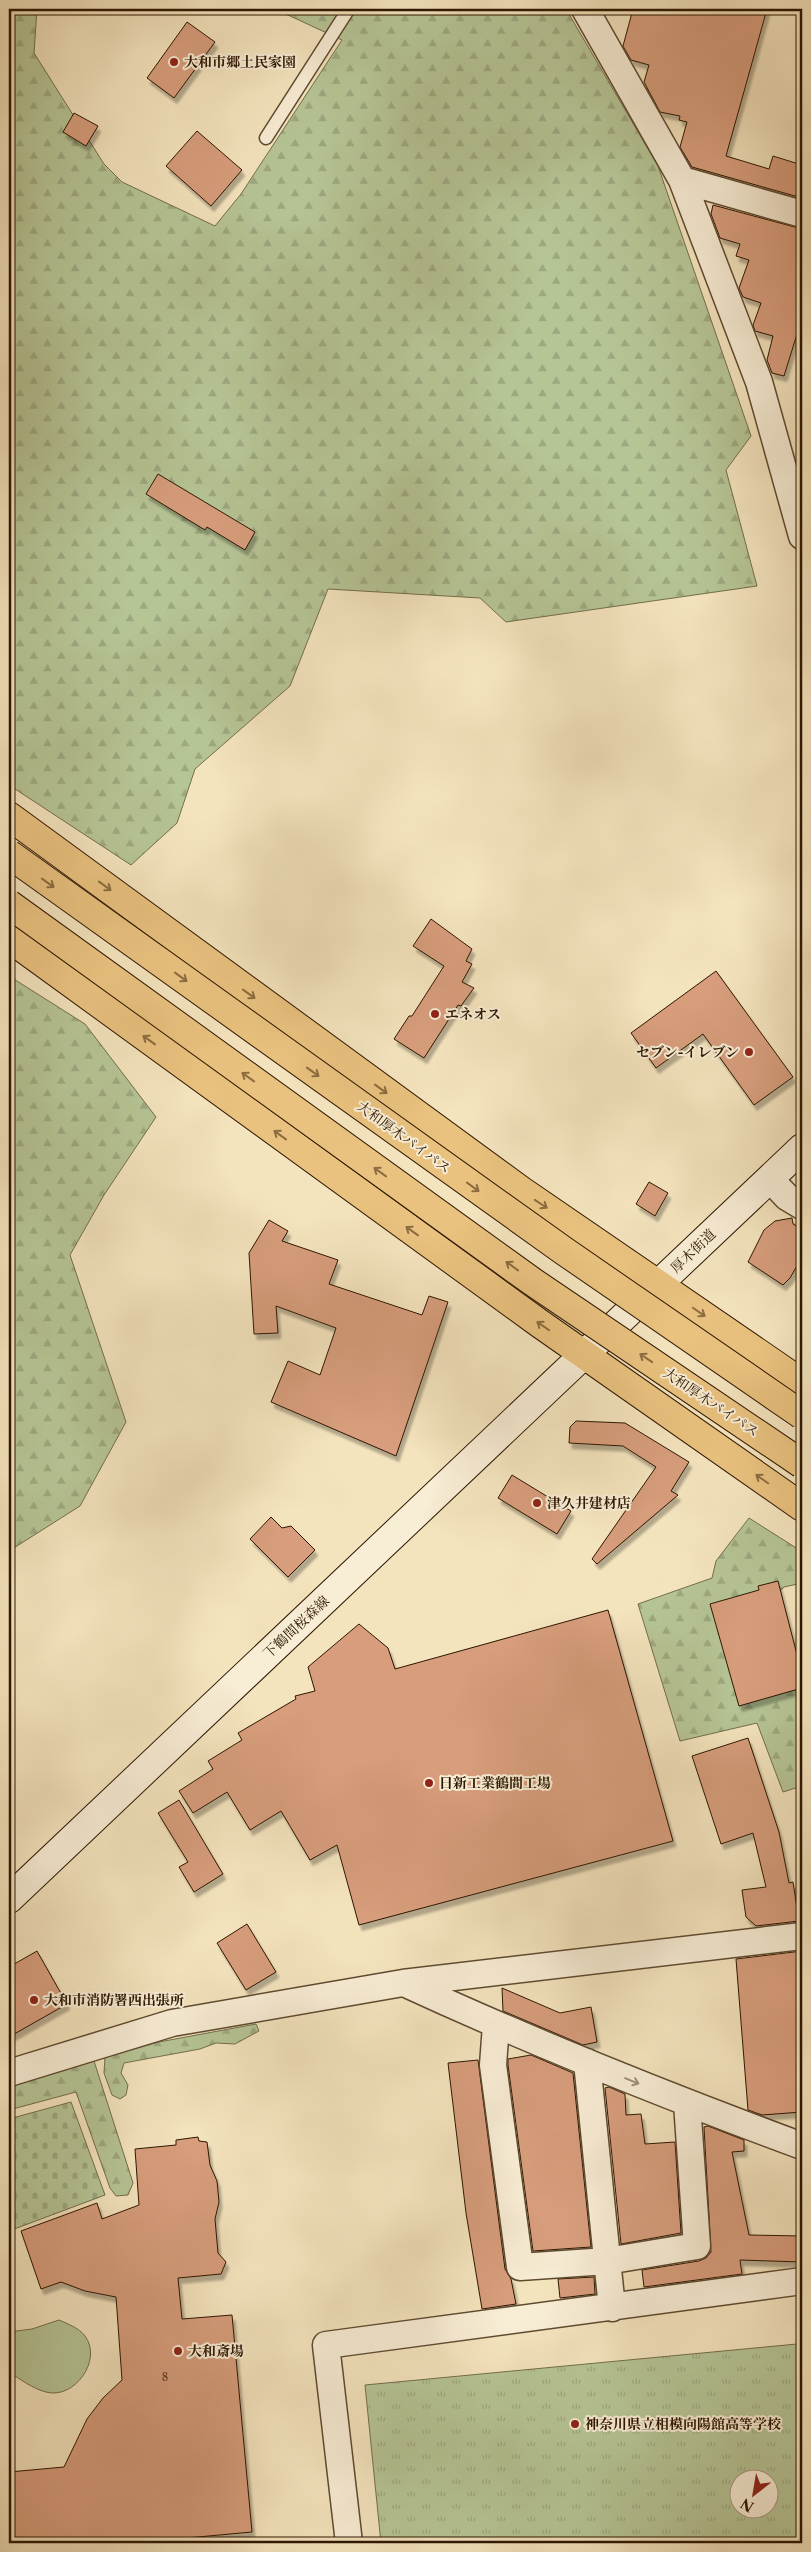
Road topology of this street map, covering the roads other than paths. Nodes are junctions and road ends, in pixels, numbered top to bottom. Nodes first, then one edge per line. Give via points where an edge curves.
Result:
1 (346, 9) edge
2 (585, 9) edge
3 (266, 138) dead end
4 (682, 180) junction
5 (802, 214) edge
6 (802, 536) edge
7 (9, 816) edge
8 (9, 854) edge
9 (9, 904) edge
10 (9, 938) edge
11 (802, 1148) edge
12 (770, 1179) junction
13 (802, 1206) edge
14 (659, 1284) junction
15 (584, 1354) junction
16 (802, 1383) edge
17 (802, 1415) edge
18 (802, 1464) edge
19 (802, 1507) edge
20 (9, 1899) edge
21 (802, 1936) edge
22 (403, 1983) junction
23 (496, 2026) junction
24 (587, 2062) junction
25 (9, 2073) edge
26 (687, 2103) junction
27 (802, 2146) edge
28 (607, 2261) junction
29 (802, 2281) edge
30 (612, 2308) junction
31 (348, 2543) edge

1 - 3 lane
2 - 4 street
4 - 5 street
4 - 6 street via 759,382
7 -> 14 highway via 522,1191
8 -> 17 highway, 大和厚木バイパス, bridge via 564,1251
18 -> 9 highway, 大和厚木バイパス, bridge via 533,1282
15 -> 10 highway
11 - 12 street, 厚木街道
12 - 13 street via 787,1197
12 - 14 street, 厚木街道
14 - 15 street, 厚木街道
14 -> 16 highway
19 -> 15 highway
15 - 20 street, 下鶴間桜森線
21 - 22 street
22 - 23 street
22 - 25 street via 172,2023
23 - 24 street
23 - 28 street via 493,2065 520,2267
24 -> 26 street
24 - 28 street
26 - 27 street
26 - 28 street via 697,2246
28 - 30 street
29 - 30 street
30 - 31 street via 326,2345

